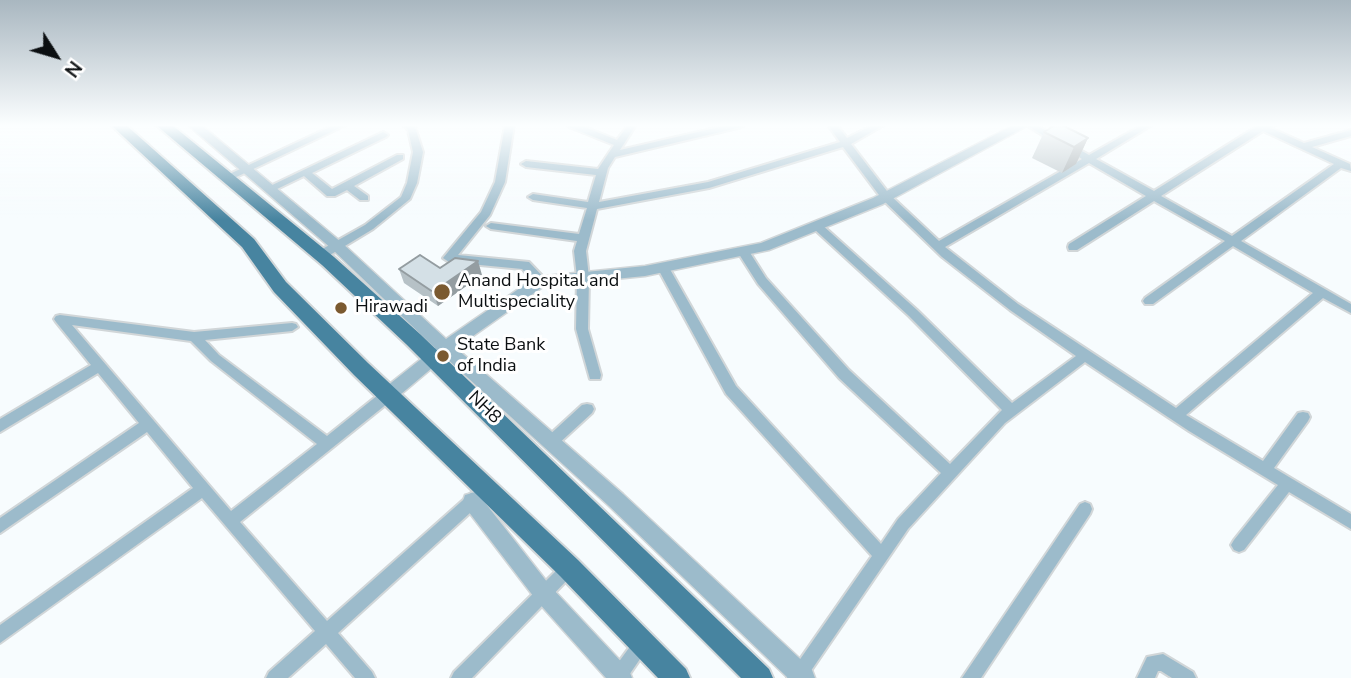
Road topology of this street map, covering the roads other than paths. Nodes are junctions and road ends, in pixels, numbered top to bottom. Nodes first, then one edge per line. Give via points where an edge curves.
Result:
1 (153, 157) edge
2 (201, 157) edge
3 (234, 157) edge
4 (273, 157) edge
5 (337, 157) edge
6 (400, 157) dead end
7 (417, 157) edge
8 (504, 157) edge
9 (611, 157) edge
10 (801, 157) edge
11 (855, 157) edge
12 (962, 157) edge
13 (1085, 157) edge
14 (1094, 157) edge
15 (1216, 157) edge
16 (1328, 157) edge
17 (1090, 159) junction
18 (526, 164) dead end
19 (1350, 166) edge
20 (248, 168) junction
21 (305, 172) junction
22 (602, 173) junction
23 (226, 178) junction
24 (347, 185) junction
25 (271, 188) junction
26 (1154, 196) junction
27 (533, 197) dead end
28 (886, 197) junction
29 (364, 198) dead end
30 (594, 206) junction
31 (491, 226) dead end
32 (817, 226) junction
33 (583, 238) junction
34 (1233, 241) junction
35 (938, 246) junction
36 (1073, 247) dead end
37 (329, 251) junction
38 (743, 251) junction
39 (663, 267) junction
40 (583, 276) junction
41 (541, 281) junction
42 (1322, 292) junction
43 (1149, 301) dead end
44 (1351, 309) edge
45 (292, 327) dead end
46 (194, 337) junction
47 (439, 354) junction
48 (1085, 356) junction
49 (99, 366) junction
50 (595, 375) dead end
51 (388, 395) junction
52 (587, 409) dead end
53 (1011, 411) junction
54 (1177, 415) junction
55 (1303, 418) dead end
56 (148, 424) junction
57 (0, 426) edge
58 (551, 442) junction
59 (326, 443) junction
60 (1265, 470) junction
61 (950, 473) junction
62 (1288, 483) junction
63 (203, 489) junction
64 (479, 495) junction
65 (1085, 509) dead end
66 (230, 521) junction
67 (1351, 522) edge
68 (0, 526) edge
69 (1239, 545) dead end
70 (881, 555) junction
71 (569, 568) junction
72 (544, 594) junction
73 (326, 632) junction
74 (0, 635) edge
75 (643, 643) junction
76 (800, 676) edge
77 (619, 677) edge
78 (275, 678) edge
79 (366, 678) edge
80 (460, 678) edge
81 (677, 678) edge
82 (760, 678) edge
83 (971, 678) edge
84 (1146, 678) edge
85 (1187, 678) edge

1 - 51 main road via 248,243 280,287
2 - 23 main road, NH8
3 - 20 street
4 - 20 street
5 - 21 street
6 - 24 street
7 - 37 street via 405,199
8 - 41 street via 500,182 486,213 449,258 525,265
9 - 22 street
10 - 30 street via 709,185
11 - 28 street
12 - 28 street
13 - 17 street
14 - 17 street
15 - 26 street
16 - 19 street
17 - 26 street
17 - 35 street
18 - 22 street
19 - 34 street via 1339,165
20 - 23 street
20 - 25 street
21 - 24 street via 331,194
21 - 25 street
22 - 30 street
23 - 37 main road, NH8
24 - 29 street
25 - 37 street
26 - 34 street
26 - 36 street
27 - 30 street
28 - 32 street
28 - 35 street
30 - 33 street
31 - 33 street
32 - 38 street
32 - 53 street
33 - 40 street
34 - 42 street
34 - 43 street
35 - 48 street
37 - 47 main road, NH8
38 - 39 street
38 - 61 street via 762,282 844,374
39 - 40 street
39 - 70 street via 731,390
40 - 41 street
40 - 50 street via 582,329
41 - 47 street
42 - 44 street
42 - 54 street
45 - 46 street
46 - 49 street via 61,319
46 - 59 street
47 - 51 street
47 - 58 street
47 - 82 main road, NH8
48 - 53 street
48 - 54 street
49 - 56 street
49 - 57 street
51 - 59 street
51 - 64 main road
52 - 58 street
53 - 61 street
54 - 60 street
55 - 60 street
56 - 63 street
56 - 68 street
58 - 76 street
59 - 66 street
60 - 62 street
61 - 70 street
62 - 67 street
62 - 69 street
63 - 66 street
63 - 74 street
64 - 71 main road
64 - 72 street
64 - 73 street
65 - 83 street
66 - 73 street
70 - 76 street
71 - 72 street
71 - 75 main road
72 - 77 street
72 - 80 street
73 - 78 street
73 - 79 street
75 - 77 street
75 - 81 main road
84 - 85 street via 1153,663 1163,662

